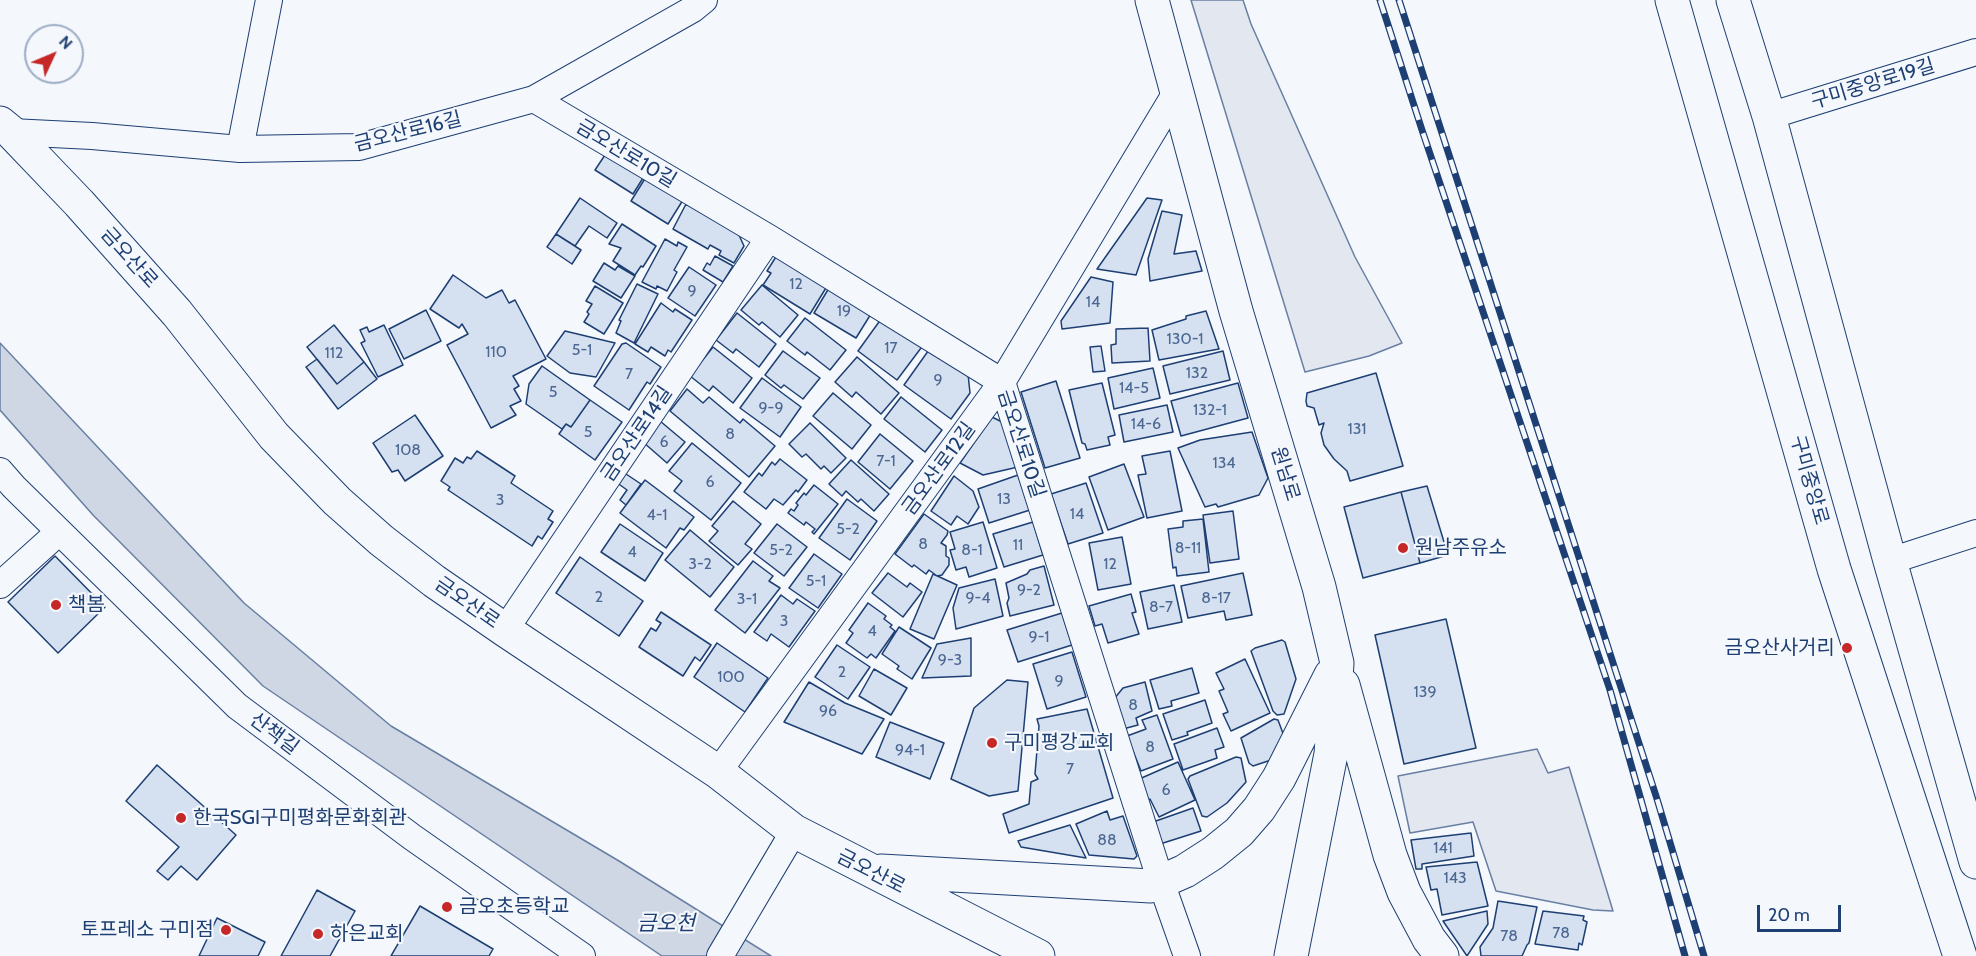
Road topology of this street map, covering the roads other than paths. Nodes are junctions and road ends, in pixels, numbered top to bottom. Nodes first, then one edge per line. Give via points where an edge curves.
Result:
1 (269, 0) edge
2 (1152, 0) edge
3 (1672, 0) edge
4 (1733, 0) edge
5 (690, 3) edge
6 (1976, 52) edge
7 (1177, 91) junction
8 (534, 99) junction
9 (1769, 116) junction
10 (6, 128) edge
11 (240, 149) junction
12 (769, 238) junction
13 (1002, 382) junction
14 (0, 471) edge
15 (59, 532) junction
16 (1976, 533) edge
17 (1890, 561) junction
18 (0, 585) edge
19 (505, 630) junction
20 (1337, 663) junction
21 (718, 772) junction
22 (794, 831) junction
23 (1976, 862) edge
24 (868, 871) junction
25 (1161, 882) junction
26 (582, 956) edge
27 (720, 956) edge
28 (1038, 956) edge
29 (1187, 956) edge
30 (1291, 956) edge
31 (1442, 956) edge
32 (1960, 956) edge

1 - 11 street
2 - 7 street, 원남로
3 - 32 street, 구미중앙로 via 1834,569
4 - 9 street
5 - 8 street, 금오산로16길
6 - 9 street, 구미중앙로19길
7 - 13 street, 금오산로12길
7 - 20 street, 원남로 via 1236,311 1319,587
8 - 11 street, 금오산로16길 via 359,147
8 - 12 street, 금오산로10길
9 - 17 street
10 - 11 street, 금오산로16길
10 - 19 street, 금오산로 via 125,254 274,436 337,501 434,581
12 - 13 street, 금오산로10길
12 - 19 street, 금오산로14길
13 - 21 street, 금오산로12길
13 - 25 street, 금오산로10길
14 - 15 street, 산책길
15 - 18 street
15 - 26 street, 산책길 via 237,706 412,837
16 - 17 street
17 - 23 street
19 - 21 street, 금오산로
20 - 25 street via 1279,778 1259,809 1213,853
20 - 30 street, 원남로 via 1330,754
20 - 31 street via 1390,855 1404,892
21 - 22 street, 금오산로
22 - 24 street, 금오산로
22 - 27 street
24 - 25 street via 1151,886
24 - 28 street, 금오산로
25 - 29 street, 금오산로10길

